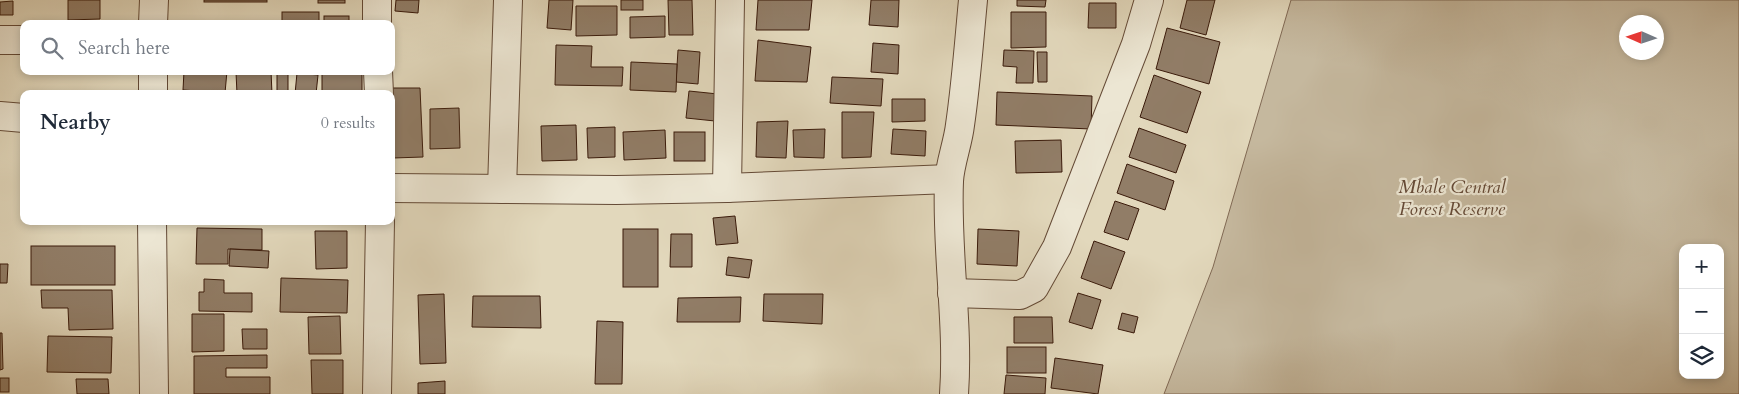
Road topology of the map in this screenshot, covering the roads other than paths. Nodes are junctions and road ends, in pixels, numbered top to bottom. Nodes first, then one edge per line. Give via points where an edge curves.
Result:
1 (154, 0) edge
2 (376, 0) edge
3 (508, 0) edge
4 (730, 0) edge
5 (973, 0) edge
6 (1149, 0) edge
7 (153, 20) edge
8 (377, 20) edge
9 (0, 40) edge
10 (20, 40) edge
11 (153, 75) edge
12 (378, 75) edge
13 (152, 90) edge
14 (378, 90) edge
15 (0, 116) edge
16 (20, 118) edge
17 (949, 179) junction
18 (395, 188) edge
19 (727, 188) junction
20 (502, 189) junction
21 (152, 225) edge
22 (380, 225) edge
23 (952, 294) junction
24 (154, 394) edge
25 (377, 394) edge
26 (954, 394) edge

1 - 7 street
2 - 8 street
3 - 20 street
4 - 19 street
5 - 17 street via 964,99
6 - 23 street via 1136,44 1057,247 1034,288 1020,295
9 - 10 street
11 - 13 street
12 - 14 street
15 - 16 street
17 - 19 street
17 - 23 street
18 - 20 street
19 - 20 street
21 - 24 street
22 - 25 street
23 - 26 street

